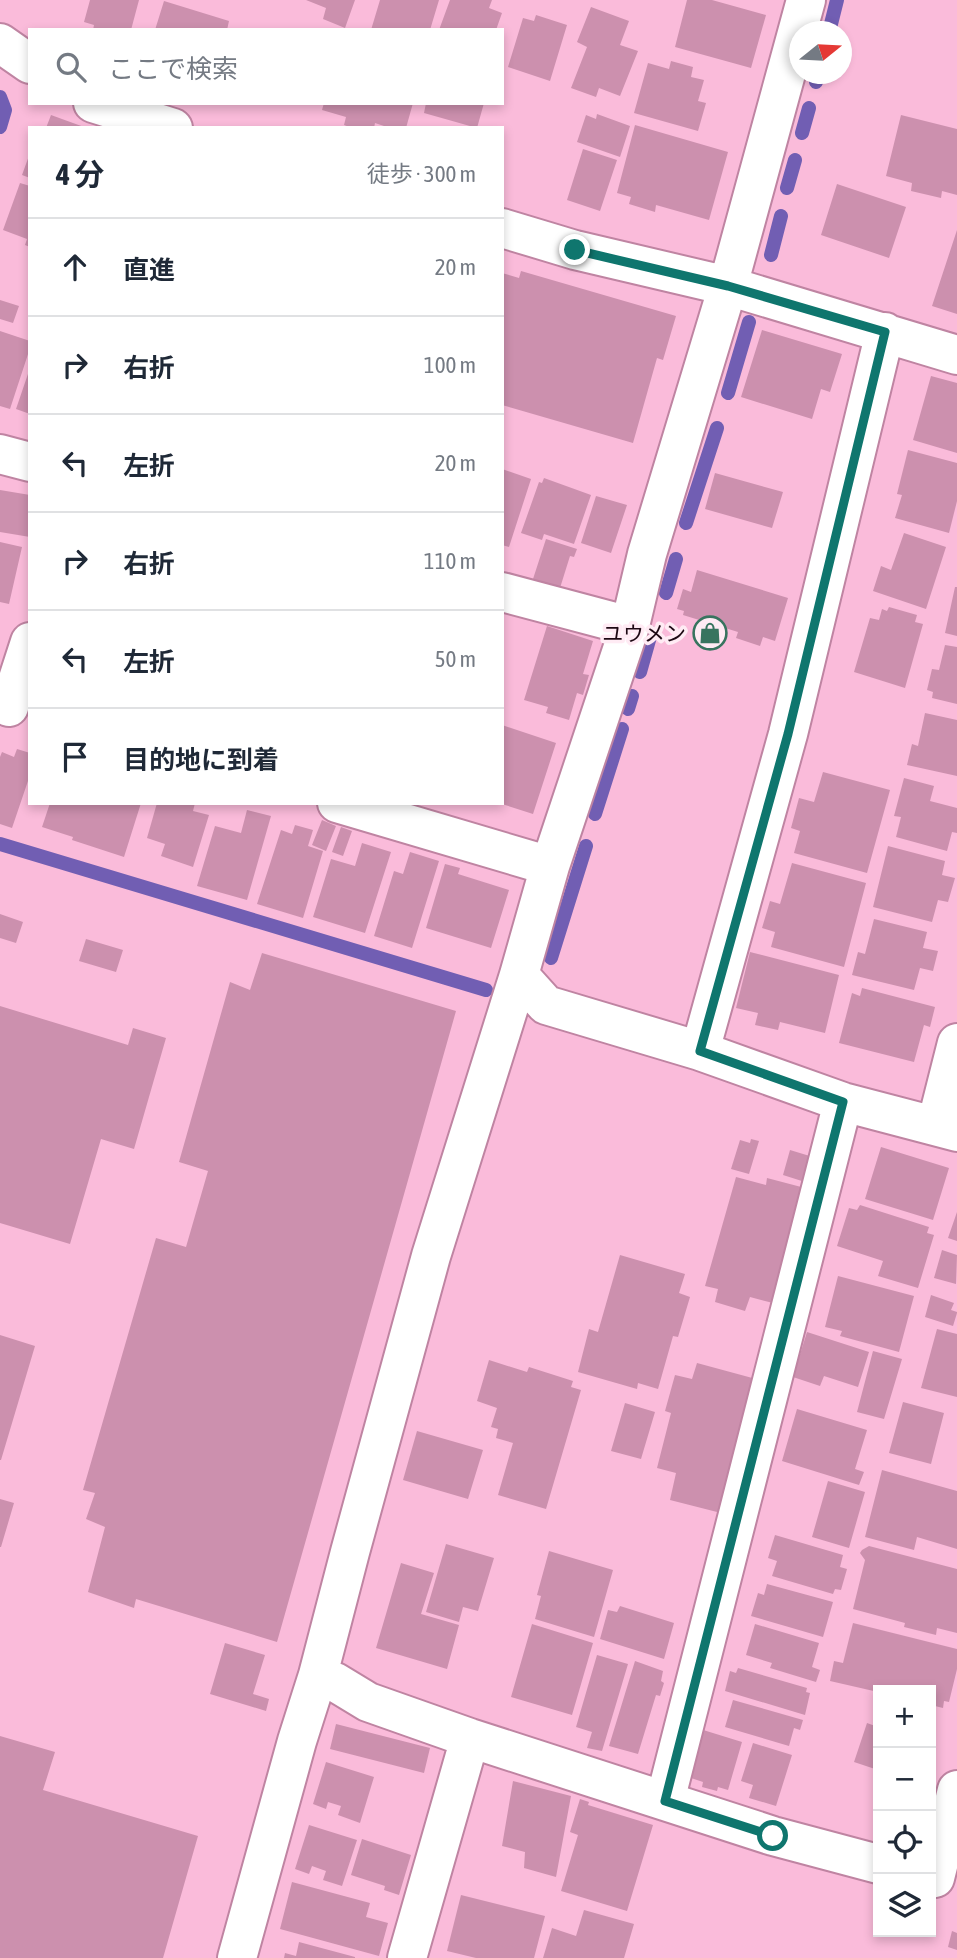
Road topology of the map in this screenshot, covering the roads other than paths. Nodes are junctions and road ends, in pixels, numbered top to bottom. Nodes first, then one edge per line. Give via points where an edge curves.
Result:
1 (806, 0) edge
2 (0, 43) edge
3 (28, 63) edge
4 (99, 105) edge
5 (167, 126) edge
6 (504, 229) edge
7 (728, 286) junction
8 (885, 332) junction
9 (957, 355) edge
10 (0, 454) edge
11 (28, 461) edge
12 (504, 593) edge
13 (630, 626) junction
14 (28, 650) edge
15 (13, 708) edge
16 (344, 805) edge
17 (550, 866) junction
18 (519, 975) junction
19 (957, 1044) edge
20 (700, 1051) junction
21 (843, 1102) junction
22 (946, 1129) edge
23 (318, 1675) junction
24 (470, 1738) junction
25 (957, 1790) edge
26 (665, 1801) junction
27 (873, 1863) edge
28 (941, 1880) edge
29 (237, 1958) edge
30 (407, 1958) edge

1 - 7 street
2 - 3 street
4 - 5 street
6 - 7 street
7 - 8 street
7 - 13 street via 647,554
8 - 9 street
8 - 20 street via 788,734
10 - 11 street
12 - 13 street
13 - 17 street
14 - 15 street
16 - 17 street
17 - 18 street
18 - 20 street via 546,1005
18 - 23 street via 431,1256
19 - 22 street
20 - 21 street
21 - 22 street
21 - 26 street
23 - 24 street via 368,1702
23 - 29 street
24 - 26 street
24 - 30 street
25 - 28 street
26 - 27 street

